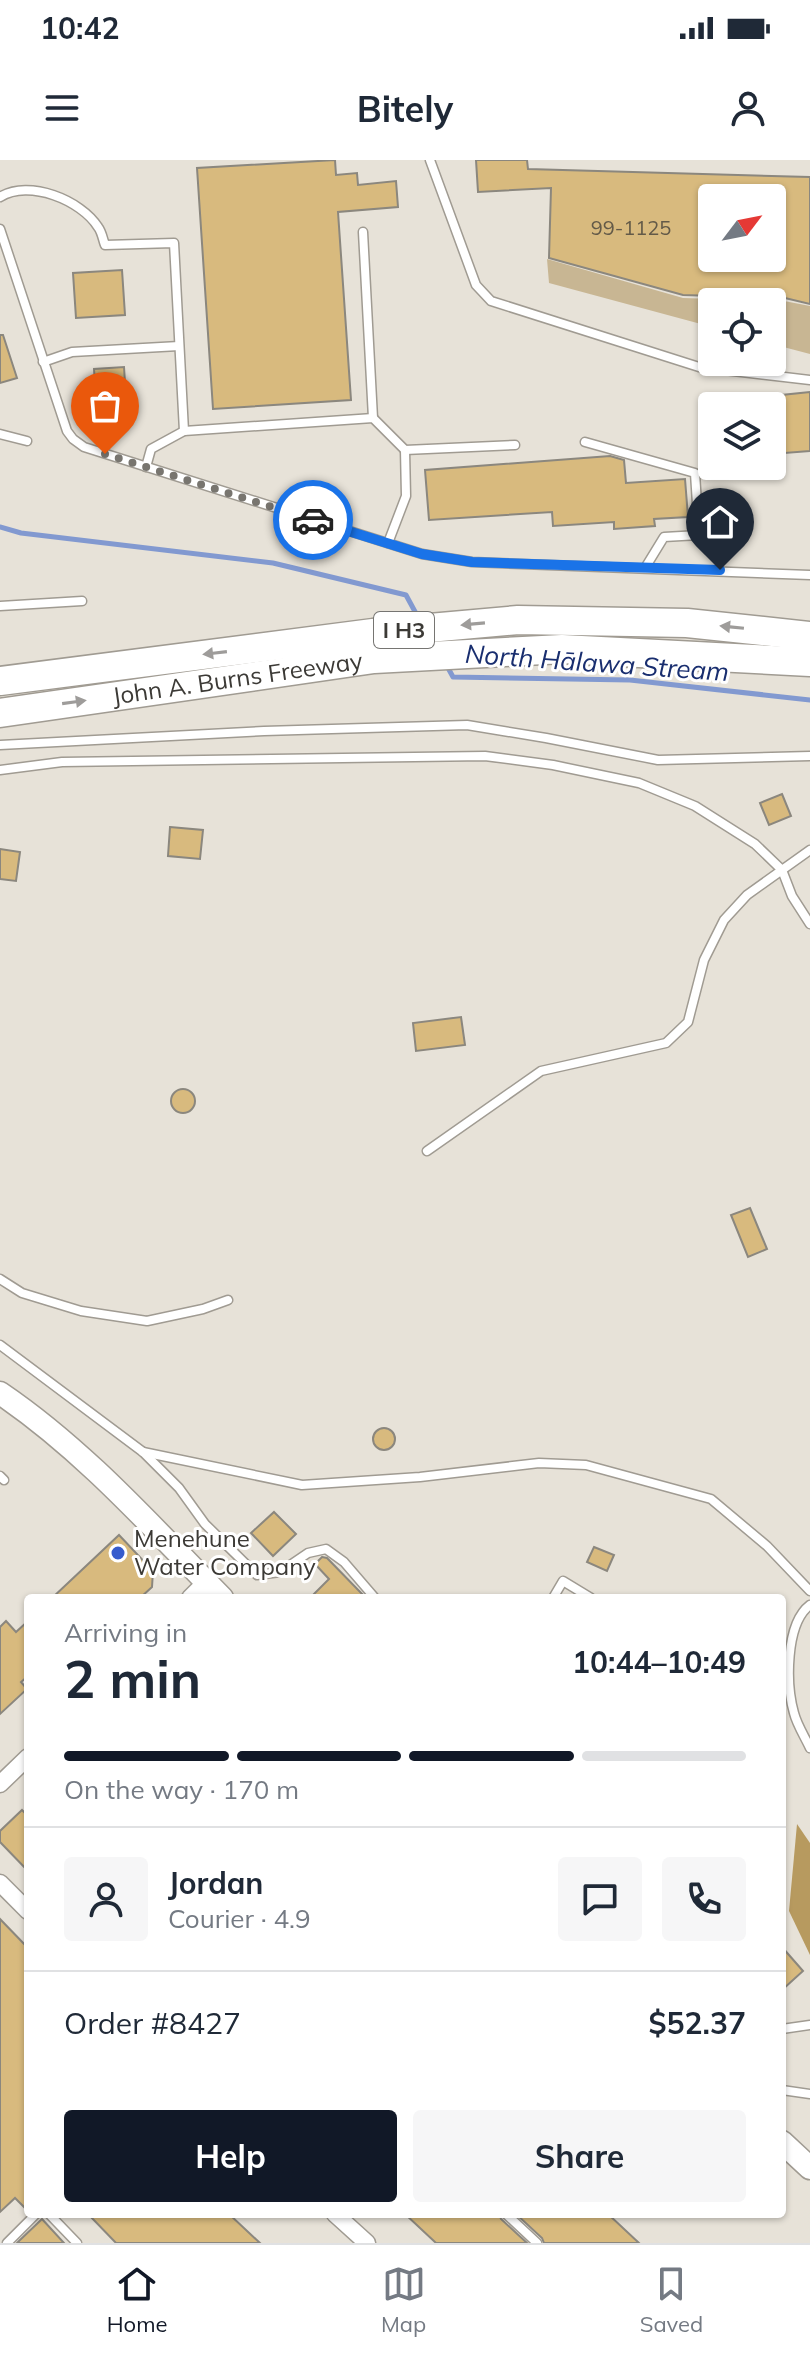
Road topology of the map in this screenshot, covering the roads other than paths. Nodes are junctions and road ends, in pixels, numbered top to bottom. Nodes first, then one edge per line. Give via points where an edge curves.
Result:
1 (430, 160) edge
2 (0, 197) edge
3 (0, 229) edge
4 (363, 232) dead end
5 (179, 346) junction
6 (43, 362) junction
7 (810, 380) edge
8 (373, 418) junction
9 (184, 431) junction
10 (0, 434) edge
11 (27, 441) dead end
12 (585, 442) dead end
13 (515, 445) dead end
14 (405, 450) junction
15 (146, 467) junction
16 (388, 543) junction
17 (645, 568) junction
18 (810, 575) edge
19 (82, 601) dead end
20 (0, 606) edge
21 (810, 636) edge
22 (810, 662) edge
23 (0, 681) edge
24 (0, 713) edge
25 (0, 745) edge
26 (810, 756) edge
27 (0, 770) edge
28 (810, 850) edge
29 (782, 870) junction
30 (810, 924) edge
31 (427, 1151) dead end
32 (0, 1279) edge
33 (228, 1300) dead end
34 (0, 1345) edge
35 (0, 1393) edge
36 (143, 1452) junction
37 (810, 1591) edge
38 (206, 1593) edge
39 (372, 1594) edge
40 (555, 1594) edge
41 (584, 1594) edge
42 (810, 1605) edge
43 (810, 1748) edge
44 (24, 1761) edge
45 (0, 1784) edge
46 (0, 1883) edge
47 (24, 1907) edge
48 (810, 2025) edge
49 (786, 2028) edge
50 (786, 2091) edge
51 (810, 2094) edge
52 (786, 2146) edge
53 (810, 2168) edge
54 (32, 2218) edge
55 (53, 2218) edge
56 (339, 2218) edge
57 (510, 2218) edge
58 (7, 2243) edge
59 (77, 2243) edge
60 (367, 2243) edge
61 (537, 2243) edge

1 - 7 lane via 476,285 491,301 699,367
2 - 5 lane via 34,190 65,201 99,228 105,245 174,243
3 - 6 lane
4 - 8 lane
5 - 6 lane via 72,352
5 - 9 lane
6 - 15 lane via 73,439
8 - 9 lane
8 - 14 lane
9 - 15 lane via 151,449
10 - 11 lane
12 - 17 lane via 695,473 699,535 664,537
13 - 14 lane
14 - 16 lane via 406,496
15 - 16 lane
16 - 17 lane via 472,562
17 - 18 lane
19 - 20 lane
21 -> 23 highway, John A. Burns Freeway / I H3 via 687,623 518,620 373,633
24 -> 22 highway, John A. Burns Freeway / I H3 via 374,659 562,649
25 - 26 lane via 467,725 658,760
27 - 29 lane via 62,762 485,756 540,763 639,783 695,806 755,844
28 - 29 lane
29 - 30 lane
29 - 31 lane via 724,920 704,960 688,1022 666,1043 541,1071
32 - 33 lane via 22,1293 81,1311 147,1321
34 - 36 lane
35 - 38 street via 86,1462
36 - 37 lane via 302,1485 539,1463 586,1465 711,1499
36 - 39 lane via 257,1575 280,1572 308,1553 326,1549
40 - 41 lane via 563,1581
42 - 43 lane via 801,1612 788,1682 794,1715
44 - 45 street
46 - 47 street
48 - 49 lane
50 - 51 lane
52 - 53 street
54 - 58 lane
55 - 59 lane
56 - 60 street
57 - 61 lane

